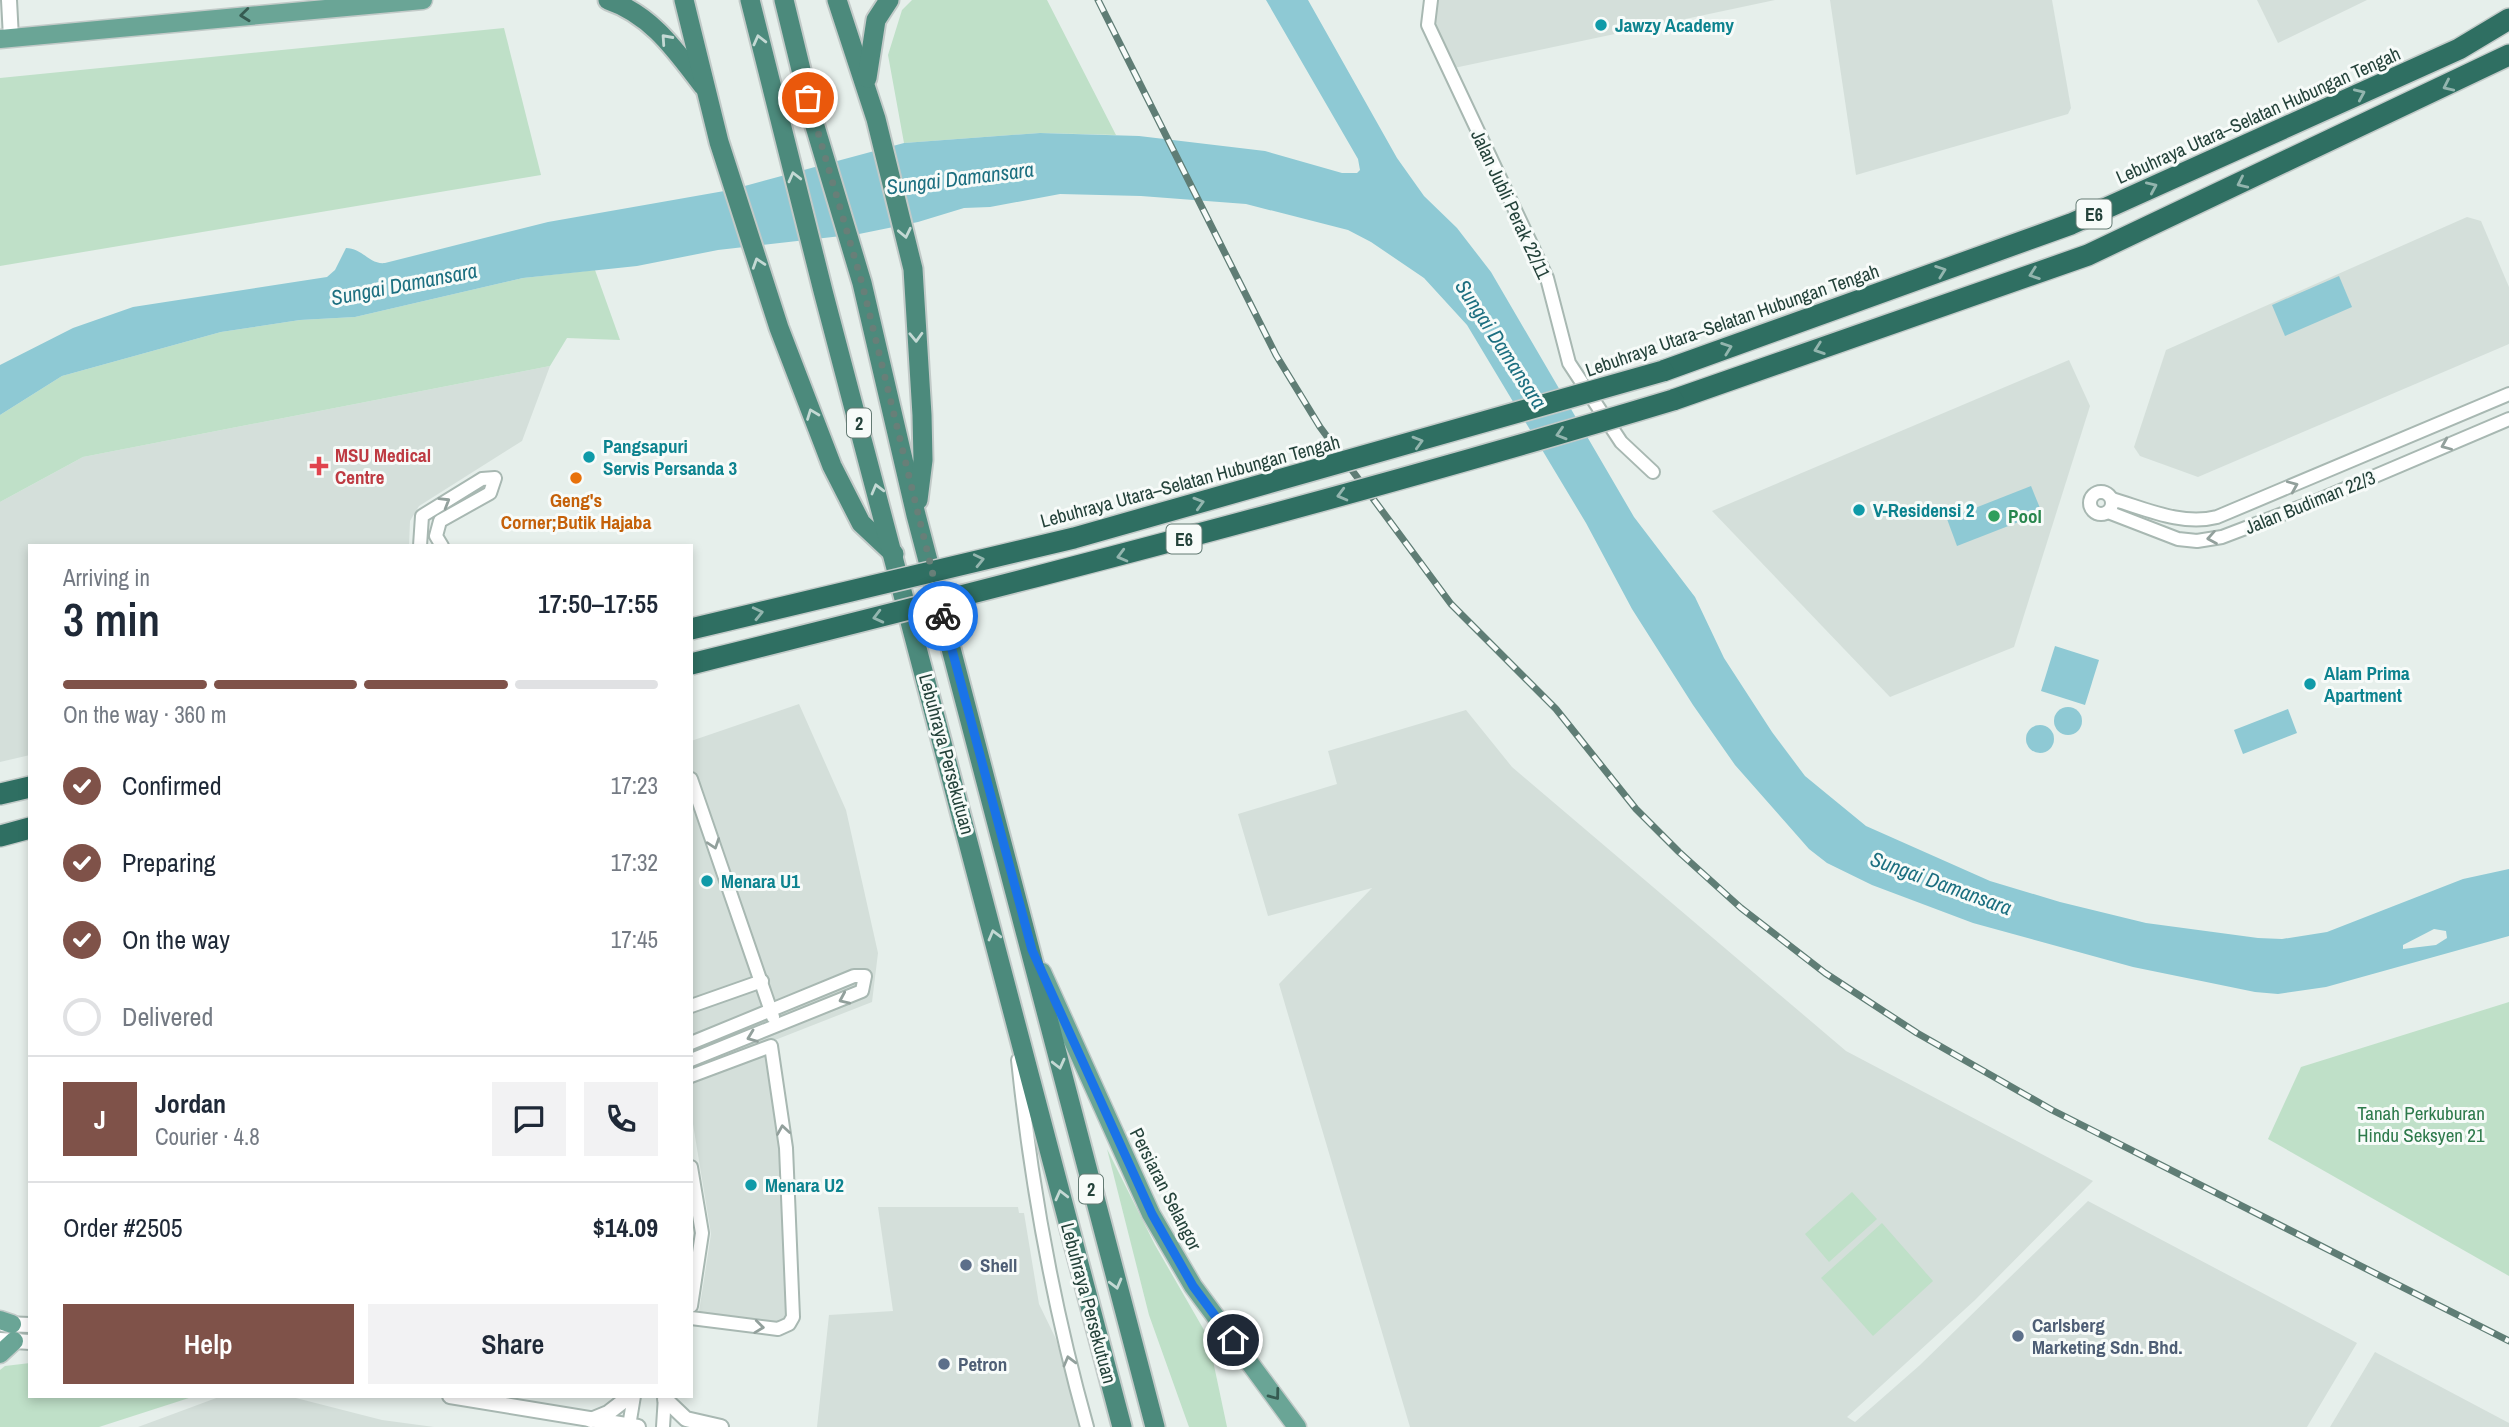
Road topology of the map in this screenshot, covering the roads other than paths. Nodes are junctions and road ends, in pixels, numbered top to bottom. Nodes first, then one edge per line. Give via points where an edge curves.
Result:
1 (9, 0) edge
2 (423, 0) edge
3 (608, 0) edge
4 (684, 0) edge
5 (750, 0) edge
6 (784, 0) edge
7 (837, 0) edge
8 (889, 0) edge
9 (1431, 0) edge
10 (2509, 19) edge
11 (5, 39) edge
12 (2509, 55) edge
13 (866, 86) junction
14 (708, 93) junction
15 (2509, 394) edge
16 (2509, 419) edge
17 (1653, 471) dead end
18 (2112, 499) junction
19 (2108, 512) junction
20 (916, 515) junction
21 (420, 544) edge
22 (441, 544) edge
23 (895, 555) junction
24 (693, 629) edge
25 (693, 664) edge
26 (693, 785) edge
27 (28, 787) edge
28 (0, 794) edge
29 (28, 829) edge
30 (0, 836) edge
31 (1032, 950) junction
32 (762, 981) junction
33 (806, 997) junction
34 (1012, 1001) junction
35 (693, 1005) edge
36 (771, 1010) junction
37 (812, 1014) junction
38 (777, 1028) junction
39 (693, 1042) edge
40 (693, 1059) edge
41 (693, 1075) edge
42 (693, 1179) edge
43 (693, 1293) edge
44 (693, 1318) edge
45 (12, 1331) edge
46 (0, 1354) edge
47 (462, 1398) edge
48 (629, 1398) edge
49 (632, 1398) edge
50 (665, 1398) edge
51 (590, 1420) junction
52 (626, 1426) edge
53 (663, 1427) edge
54 (721, 1427) edge
55 (1087, 1427) edge
56 (1122, 1427) edge
57 (1155, 1427) edge
58 (1297, 1427) edge

1 - 11 street
2 -> 11 main road
14 -> 3 highway via 656,28 626,6
4 - 14 highway
23 -> 5 highway, Lebuhraya Persekutuan / 2
6 - 20 highway, Lebuhraya Persekutuan / 2 via 814,123 862,283
7 - 13 highway
8 - 13 highway via 876,20
9 - 17 street, Jalan Jubli Perak 22/11 via 1428,25 1547,278 1569,363 1621,442
24 -> 10 highway, Lebuhraya Utara–Selatan Hubungan Tengah / E6, bridge via 1074,538 1663,371 2071,224 2459,49
12 -> 25 highway, E6, bridge via 2088,254 1673,400 1082,567
13 -> 20 highway via 913,269 923,460
23 -> 14 highway via 861,523 832,467 779,328 719,142
18 -> 15 street, Jalan Budiman 22/3 via 2182,520 2217,517
16 -> 19 street, Jalan Budiman 22/3 via 2222,537 2178,539
18 - 19 street
18 - 19 street via 2104,492 2091,498 2093,511
20 - 31 highway, Lebuhraya Persekutuan / 2
21 -> 22 street via 422,516 482,480 495,478 490,493 440,521 436,536
34 -> 23 highway, Lebuhraya Persekutuan / 2
26 -> 32 street
27 - 28 highway
29 - 30 highway
31 -> 57 highway, Lebuhraya Persekutuan / 2
31 -> 58 main road, Persiaran Selangor via 1152,1214 1193,1286
32 - 35 street
32 - 36 street
33 - 36 street
33 - 37 street
33 -> 37 street via 854,976 865,976 862,991
55 -> 34 street via 1067,1356 1028,1154
56 -> 34 highway, Lebuhraya Persekutuan / 2
36 - 38 street
36 - 39 street
37 - 38 street
38 -> 40 street
44 -> 41 street via 778,1329 793,1317 786,1148 771,1046
42 - 43 street via 702,1233
45 - 46 main road
47 - 51 street
48 - 51 street
49 - 52 street
50 - 53 street
50 - 54 street via 686,1419
51 - 52 street

